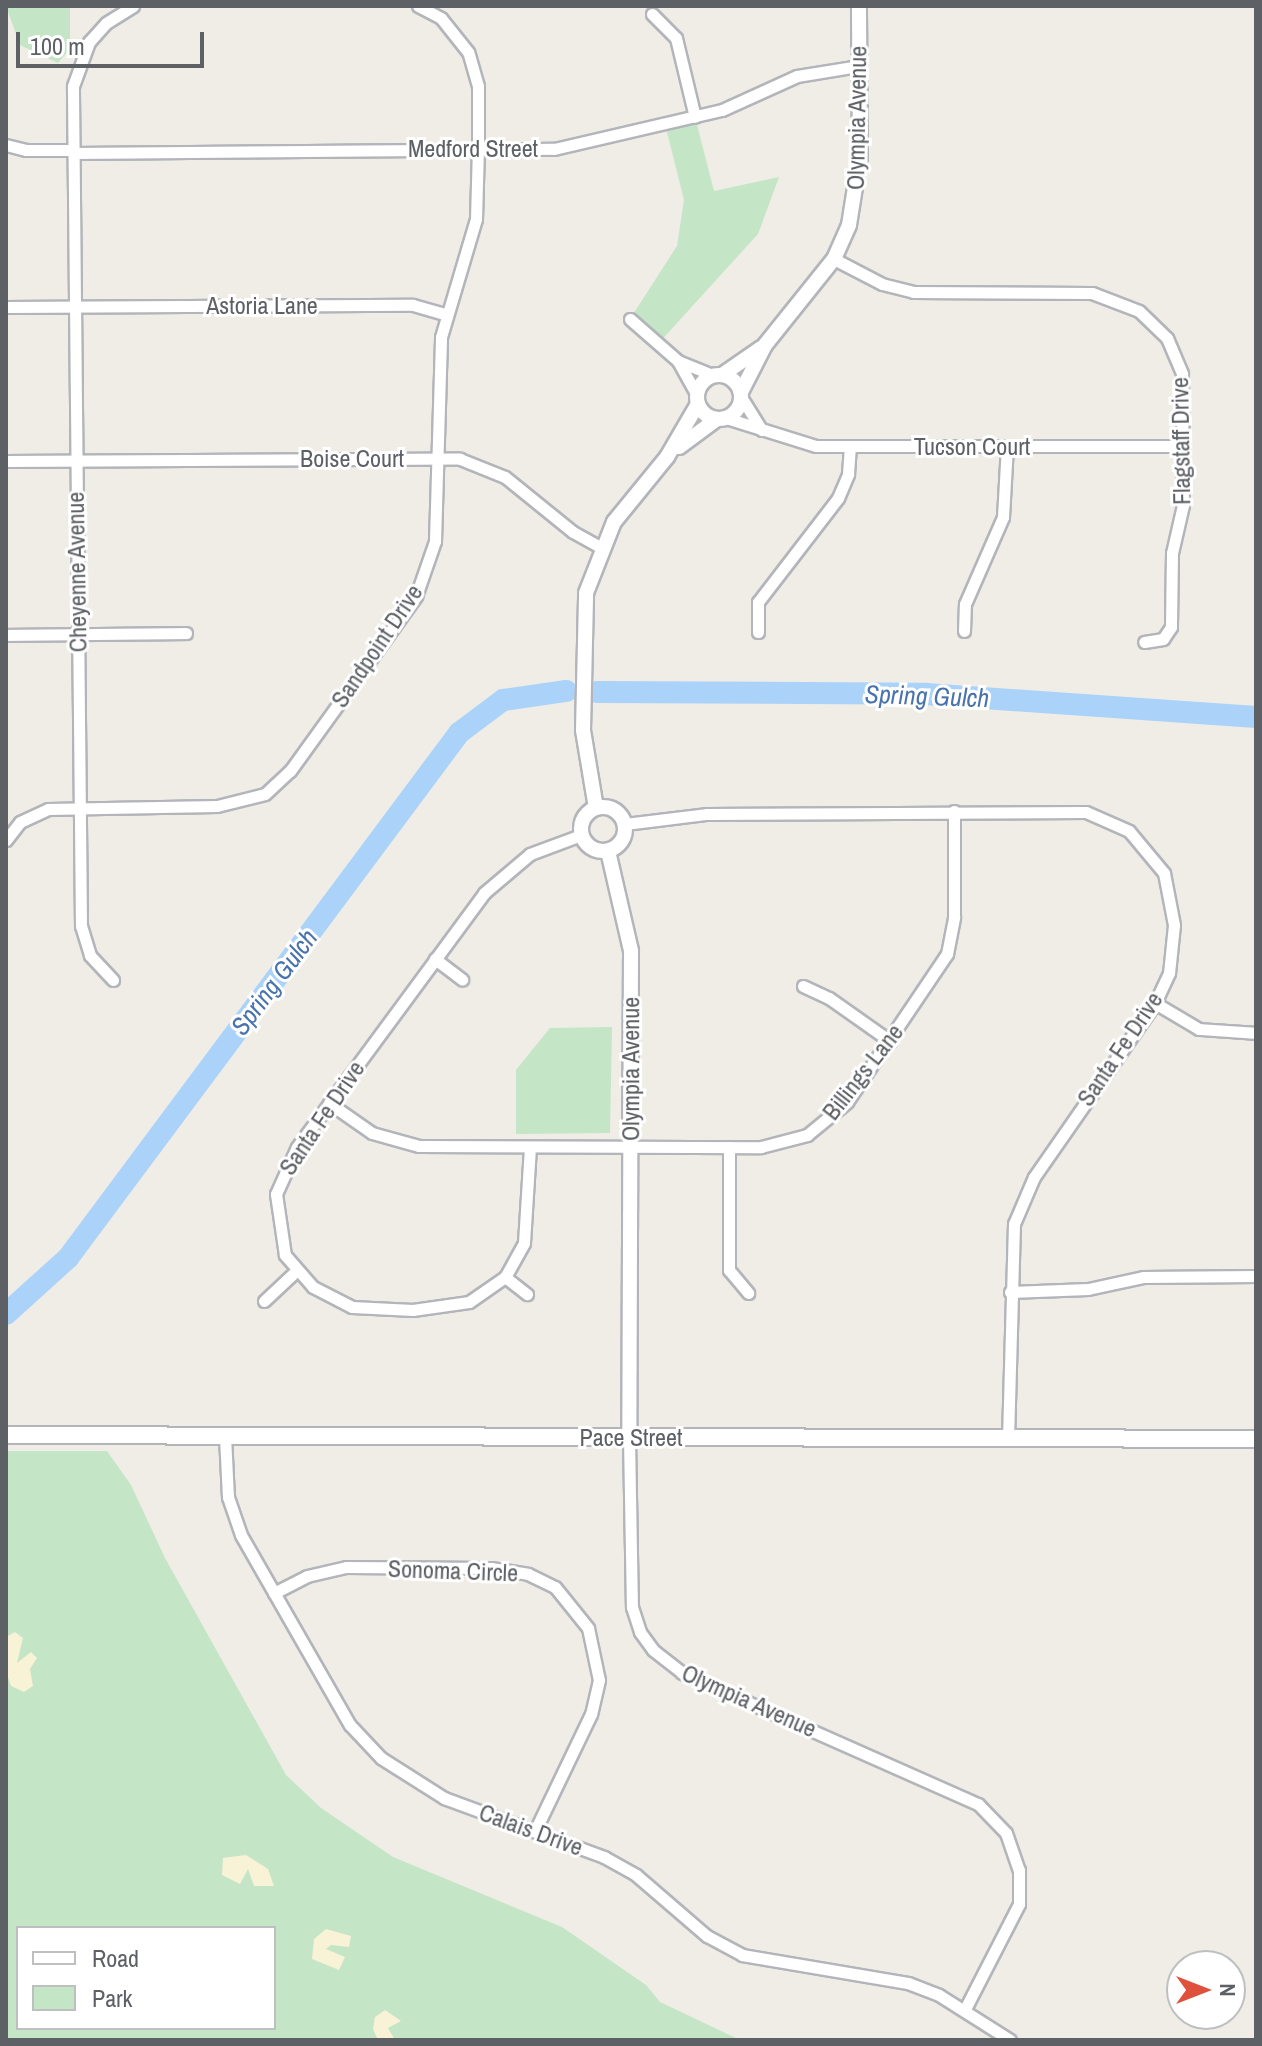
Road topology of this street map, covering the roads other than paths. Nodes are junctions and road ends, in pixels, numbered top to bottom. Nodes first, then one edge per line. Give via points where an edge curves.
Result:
1 (133, 6) edge
2 (418, 6) edge
3 (859, 6) edge
4 (652, 14) dead end
5 (859, 66) junction
6 (695, 117) junction
7 (6, 145) edge
8 (478, 149) junction
9 (73, 152) junction
10 (834, 259) junction
11 (6, 307) edge
12 (75, 307) junction
13 (447, 315) junction
14 (630, 319) dead end
15 (765, 345) junction
16 (678, 361) junction
17 (717, 375) junction
18 (741, 394) junction
19 (698, 400) junction
20 (722, 418) junction
21 (762, 430) junction
22 (1007, 446) junction
23 (1184, 446) junction
24 (850, 447) junction
25 (667, 457) junction
26 (439, 459) junction
27 (6, 461) edge
28 (76, 461) junction
29 (600, 547) junction
30 (964, 631) dead end
31 (758, 632) dead end
32 (186, 633) dead end
33 (78, 634) junction
34 (6, 635) edge
35 (1144, 642) dead end
36 (79, 807) junction
37 (596, 808) junction
38 (954, 811) junction
39 (625, 824) junction
40 (581, 835) junction
41 (6, 840) edge
42 (608, 851) junction
43 (435, 959) junction
44 (462, 979) dead end
45 (113, 980) dead end
46 (803, 986) dead end
47 (1155, 1003) junction
48 (1256, 1033) edge
49 (890, 1041) junction
50 (329, 1103) junction
51 (630, 1145) junction
52 (530, 1147) junction
53 (729, 1147) junction
54 (295, 1272) junction
55 (1256, 1276) edge
56 (505, 1277) junction
57 (1010, 1292) junction
58 (748, 1293) dead end
59 (527, 1294) dead end
60 (264, 1301) dead end
61 (6, 1435) edge
62 (225, 1436) junction
63 (629, 1438) junction
64 (1008, 1439) junction
65 (1256, 1439) edge
66 (274, 1593) junction
67 (535, 1831) junction
68 (964, 2011) junction
69 (1010, 2040) edge

1 - 9 street, Cheyenne Avenue via 106,23 78,62
2 - 8 street, Sandpoint Drive via 441,18 468,52 478,86
3 - 5 street, Olympia Avenue
4 - 6 street via 676,38
5 - 6 street, Medford Street via 797,76
5 - 10 street, Olympia Avenue via 859,184
6 - 8 street, Medford Street via 554,149
7 - 9 street, Medford Street
8 - 9 street, Medford Street
8 - 13 street, Sandpoint Drive via 476,219
9 - 12 street, Cheyenne Avenue
10 - 15 street, Olympia Avenue
10 - 23 street, Flagstaff Drive via 898,290 1092,293 1125,304 1152,320 1178,359
11 - 12 street, Astoria Lane
12 - 13 street, Astoria Lane via 413,305
12 - 28 street, Cheyenne Avenue
13 - 26 street, Sandpoint Drive via 439,360
14 - 16 street
15 - 17 street, Olympia Avenue
15 - 18 street, Olympia Avenue
16 - 17 street
16 - 19 street
17 - 18 street via 734,380
17 - 19 street
18 - 20 street via 737,410
18 - 21 street
19 - 20 street
19 - 25 street
20 - 21 street, Tucson Court
20 - 25 street
21 - 24 street, Tucson Court via 798,443
22 - 23 street, Tucson Court
22 - 24 street, Tucson Court
22 - 30 street via 1003,517 965,604
23 - 35 street, Flagstaff Drive via 1183,505 1172,553 1171,627 1163,639
24 - 31 street via 841,493 758,602
25 - 29 street
26 - 28 street, Boise Court
26 - 29 street, Boise Court via 484,466 505,477
26 - 36 street, Sandpoint Drive via 435,541 416,596 282,780 257,798 234,804
27 - 28 street, Boise Court
28 - 33 street, Cheyenne Avenue
29 - 37 street via 582,628 583,730
32 - 33 street
33 - 34 street
33 - 36 street, Cheyenne Avenue
36 - 41 street, Sandpoint Drive via 34,813
36 - 45 street, Cheyenne Avenue via 82,938
37 - 39 street via 615,810
37 - 40 street via 585,816
38 - 39 street, Santa Fe Drive via 707,814
38 - 47 street, Santa Fe Drive via 1086,812 1129,831 1148,848 1171,892 1174,925 1169,973
38 - 49 street, Billings Lane via 954,917 947,954
39 - 42 street via 620,843
40 - 42 street via 595,850
40 - 43 street, Santa Fe Drive via 530,854 504,871
42 - 51 street, Olympia Avenue via 630,936
43 - 44 street
43 - 50 street, Santa Fe Drive
46 - 49 street
47 - 48 street via 1199,1029
47 - 57 street, Santa Fe Drive via 1024,1196 1010,1250
49 - 53 street, Billings Lane via 847,1102 820,1128 784,1143
50 - 52 street, Billings Lane via 394,1142
50 - 54 street, Santa Fe Drive via 287,1161 276,1194 279,1238
51 - 52 street, Billings Lane
51 - 53 street, Billings Lane
51 - 63 street, Olympia Avenue
52 - 56 street via 527,1233
53 - 58 street via 729,1270
54 - 56 street via 335,1301 379,1310 456,1306 481,1296
54 - 60 street
55 - 57 street via 1143,1277 1088,1289
56 - 59 street
57 - 64 street, Santa Fe Drive
61 - 62 main road, Pace Street
62 - 63 main road, Pace Street
62 - 66 street, Calais Drive via 228,1497 241,1535
63 - 64 main road, Pace Street
63 - 68 street, Olympia Avenue via 632,1607 653,1650 682,1673 978,1804 1006,1833 1019,1870 1019,1904
64 - 65 main road, Pace Street
66 - 67 street, Calais Drive via 350,1725 381,1758 444,1798
66 - 67 street, Sonoma Circle via 307,1576 346,1567 519,1571 555,1587 585,1621 598,1657 599,1680 591,1714
67 - 68 street, Calais Drive via 636,1875 696,1927 742,1955 908,1983
68 - 69 street, Calais Drive

